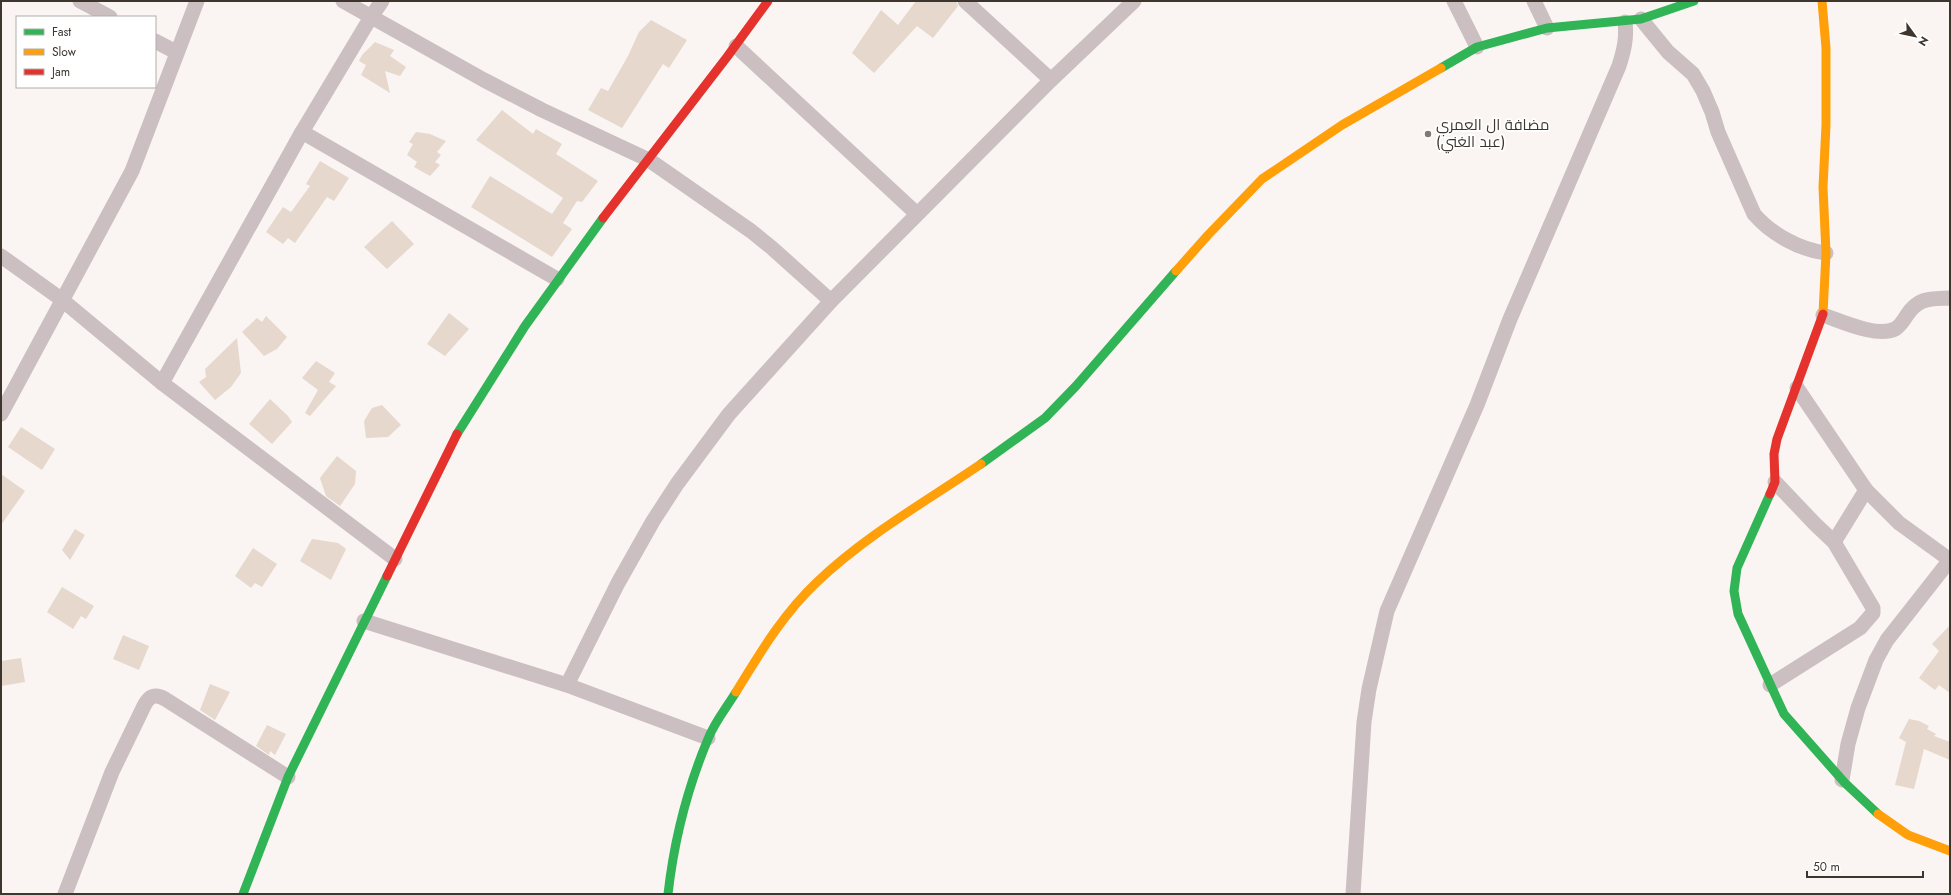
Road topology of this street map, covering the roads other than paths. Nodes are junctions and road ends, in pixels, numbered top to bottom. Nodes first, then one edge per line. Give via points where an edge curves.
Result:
1 (80, 1) edge
2 (197, 1) edge
3 (343, 1) edge
4 (382, 1) edge
5 (767, 1) edge
6 (965, 1) edge
7 (1134, 1) edge
8 (1454, 1) edge
9 (1534, 1) edge
10 (1694, 1) edge
11 (1822, 1) edge
12 (108, 16) edge
13 (371, 17) junction
14 (1641, 19) junction
15 (1624, 22) junction
16 (1547, 28) junction
17 (156, 42) edge
18 (736, 46) junction
19 (1477, 47) junction
20 (176, 52) junction
21 (1051, 80) junction
22 (302, 132) junction
23 (649, 160) junction
24 (917, 214) junction
25 (1826, 253) junction
26 (1, 256) edge
27 (557, 280) junction
28 (1950, 298) edge
29 (61, 299) junction
30 (831, 301) junction
31 (1823, 315) junction
32 (162, 383) junction
33 (1797, 388) junction
34 (3, 403) edge
35 (1775, 482) junction
36 (1866, 490) junction
37 (1834, 542) junction
38 (395, 559) junction
39 (1950, 560) edge
40 (364, 621) junction
41 (567, 685) junction
42 (1770, 685) junction
43 (708, 738) junction
44 (288, 777) junction
45 (1842, 780) junction
46 (1950, 851) edge
47 (65, 894) edge
48 (243, 894) edge
49 (668, 894) edge
50 (1353, 894) edge

1 - 12 street
2 - 20 street
3 - 13 street
4 - 13 street
5 - 18 street
6 - 21 street
7 - 21 street
8 - 19 street
9 - 16 street
10 - 14 street
11 - 25 street via 1826,48 1823,187
13 - 22 street
13 - 23 street via 542,110
14 - 15 street
14 - 25 street via 1668,52 1693,74 1703,91 1754,214 1793,243 1814,252
15 - 16 street
15 - 50 street via 1625,48 1619,66 1510,319 1477,405 1387,611 1364,722
16 - 19 street
17 - 20 street
18 - 23 street
18 - 24 street
19 - 43 street via 1342,125 1262,179 1208,235 1051,413 851,552 816,583 773,633
20 - 29 street via 132,171
21 - 24 street
22 - 27 street
22 - 32 street
23 - 27 street
23 - 30 street via 751,231
24 - 30 street
25 - 31 street
26 - 29 street
27 - 38 street via 457,434
28 - 31 street via 1919,302 1912,307 1903,322 1894,329 1883,331 1873,331
29 - 32 street
29 - 34 street
30 - 41 street via 729,414 677,484 618,583
31 - 33 street
32 - 38 street
33 - 35 street via 1777,439 1774,454
33 - 36 street
35 - 37 street
35 - 42 street via 1737,568 1733,588 1733,598 1743,628
36 - 37 street
36 - 39 street via 1899,523
37 - 42 street via 1873,608 1873,613 1860,628
38 - 40 street
39 - 45 street via 1887,640 1876,660 1858,708
40 - 41 street
40 - 44 street
41 - 43 street
42 - 45 street via 1787,718
43 - 49 street via 682,813 672,856
44 - 47 street via 165,699 156,695 151,696 112,772
44 - 48 street
45 - 46 street via 1895,827

